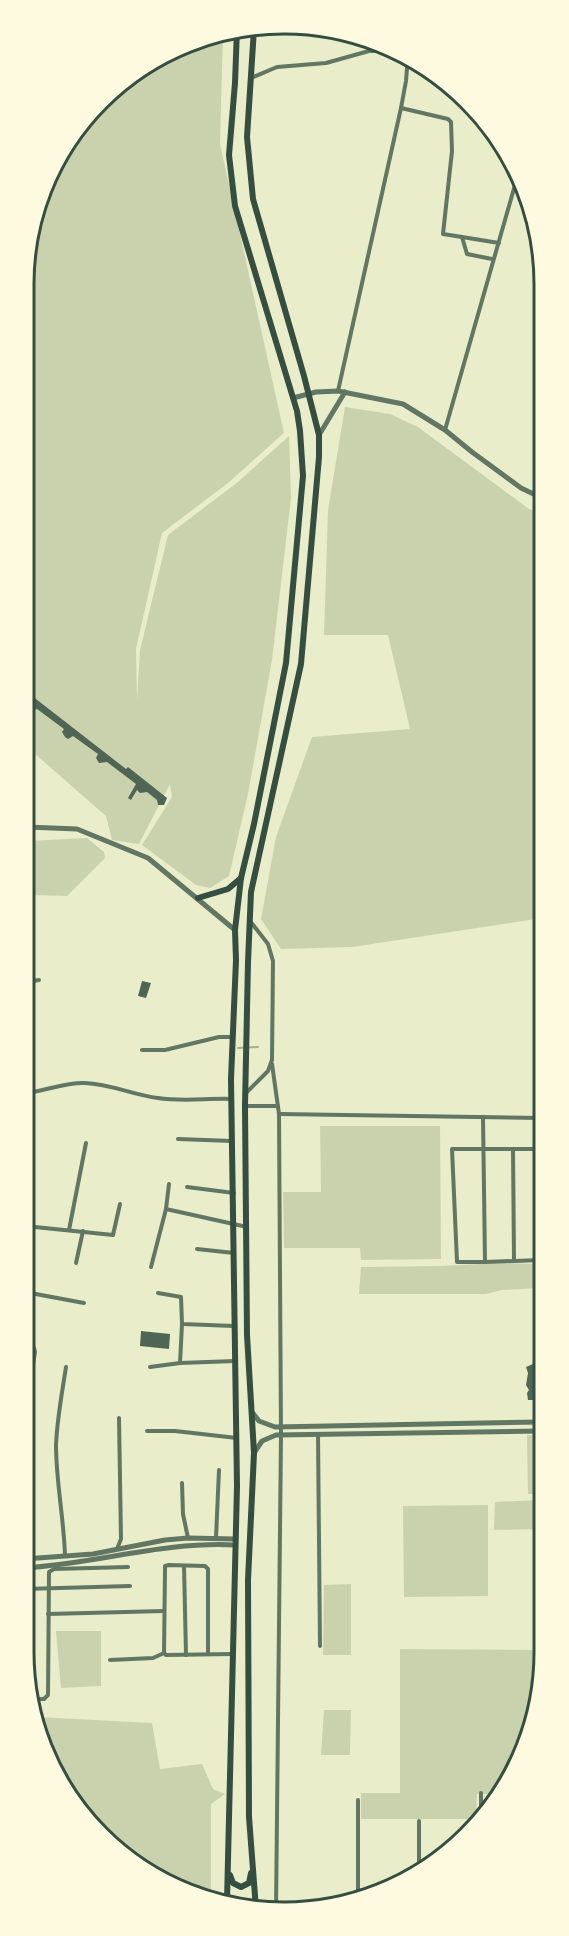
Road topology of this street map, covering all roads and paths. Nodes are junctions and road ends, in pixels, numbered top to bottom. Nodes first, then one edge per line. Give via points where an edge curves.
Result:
1 (254, 37) edge
2 (237, 39) edge
3 (372, 51) edge
4 (407, 66) edge
5 (251, 78) junction
6 (401, 108) junction
7 (514, 188) edge
8 (462, 237) junction
9 (499, 243) junction
10 (492, 259) junction
11 (342, 391) junction
12 (308, 394) junction
13 (293, 398) junction
14 (445, 430) junction
15 (319, 435) junction
16 (534, 494) edge
17 (34, 827) edge
18 (241, 879) junction
19 (198, 898) junction
20 (250, 921) junction
21 (235, 930) junction
22 (34, 980) edge
23 (39, 980) dead end
24 (232, 1037) junction
25 (142, 1050) dead end
26 (272, 1064) junction
27 (34, 1092) edge
28 (245, 1094) junction
29 (232, 1099) junction
30 (245, 1106) junction
31 (278, 1106) junction
32 (279, 1114) junction
33 (483, 1118) junction
34 (534, 1118) edge
35 (178, 1139) dead end
36 (233, 1141) junction
37 (86, 1143) dead end
38 (483, 1149) junction
39 (513, 1149) junction
40 (534, 1149) edge
41 (169, 1184) dead end
42 (187, 1187) dead end
43 (234, 1193) junction
44 (120, 1204) dead end
45 (166, 1209) junction
46 (234, 1225) junction
47 (34, 1227) edge
48 (248, 1227) junction
49 (69, 1230) junction
50 (83, 1231) junction
51 (197, 1249) dead end
52 (235, 1253) junction
53 (514, 1260) junction
54 (534, 1260) edge
55 (485, 1262) junction
56 (75, 1263) dead end
57 (151, 1267) dead end
58 (158, 1293) dead end
59 (34, 1294) edge
60 (84, 1303) dead end
61 (183, 1324) junction
62 (234, 1326) junction
63 (235, 1361) junction
64 (180, 1363) junction
65 (66, 1367) dead end
66 (150, 1367) dead end
67 (252, 1412) junction
68 (119, 1418) dead end
69 (534, 1422) edge
70 (376, 1424) junction
71 (280, 1426) junction
72 (147, 1431) dead end
73 (534, 1431) edge
74 (376, 1432) junction
75 (318, 1433) junction
76 (281, 1435) junction
77 (238, 1438) junction
78 (254, 1453) junction
79 (219, 1470) dead end
80 (182, 1483) dead end
81 (188, 1538) junction
82 (216, 1538) junction
83 (235, 1542) junction
84 (117, 1549) junction
85 (65, 1557) junction
86 (34, 1558) edge
87 (184, 1566) junction
88 (34, 1567) edge
89 (128, 1567) dead end
90 (130, 1586) dead end
91 (48, 1588) junction
92 (34, 1589) edge
93 (164, 1611) junction
94 (48, 1614) junction
95 (320, 1646) dead end
96 (164, 1653) junction
97 (208, 1654) junction
98 (232, 1654) junction
99 (186, 1655) junction
100 (111, 1660) dead end
101 (39, 1699) edge
102 (481, 1793) dead end
103 (358, 1800) dead end
104 (481, 1806) edge
105 (249, 1817) junction
106 (419, 1821) dead end
107 (228, 1839) junction
108 (419, 1862) edge
109 (358, 1890) edge
110 (227, 1895) edge
111 (255, 1899) edge
112 (276, 1902) edge

1 - 5 main road
2 - 13 main road via 229,148 235,206
3 - 5 street via 326,63 278,67
4 - 6 street
5 - 12 main road via 247,137 254,199
6 - 8 street via 448,118 451,122 452,151 443,234
6 - 11 street
7 - 9 street
8 - 9 street
8 - 10 street via 467,254
9 - 10 street
10 - 14 street
11 - 12 street
11 - 14 street via 403,404
11 - 15 street
12 - 13 street
12 - 15 main road
13 - 18 main road via 303,476 286,663
14 - 16 street via 497,472
15 - 20 main road via 316,516 302,664 251,892
17 - 19 street via 77,830 148,858
18 - 19 main road via 228,889
18 - 21 main road
19 - 21 street
20 - 26 street via 268,944 273,962
20 - 28 main road
21 - 24 main road
22 - 23 street
24 - 25 street via 165,1050
24 - 29 main road
26 - 28 street
26 - 31 street
27 - 29 street via 85,1083 159,1099
28 - 30 main road
29 - 36 main road
30 - 31 street
30 - 48 main road
31 - 32 street
32 - 33 street
32 - 71 street
33 - 34 street
33 - 38 street
35 - 36 street
36 - 43 main road
37 - 49 street
38 - 39 street
38 - 55 street
38 - 55 street via 452,1149 458,1262
39 - 40 street
39 - 53 street
41 - 45 street
42 - 43 street
43 - 46 main road
44 - 50 street via 113,1235
45 - 46 street
45 - 57 street
46 - 48 street
46 - 52 main road
47 - 49 street
48 - 67 main road via 247,1335
49 - 50 street
50 - 56 street
51 - 52 street
52 - 62 main road
53 - 54 street
53 - 55 street
58 - 61 street via 181,1297
59 - 60 street
61 - 62 street
61 - 64 street
62 - 63 main road
63 - 64 street
63 - 77 main road
64 - 66 street
65 - 85 street via 56,1448
67 - 71 street via 264,1424
67 - 78 main road
68 - 84 street via 121,1539
69 - 70 street
70 - 71 street
70 - 74 street
71 - 76 street
72 - 77 street
73 - 74 street
74 - 75 street
75 - 76 street
75 - 95 street
76 - 78 street via 266,1438
76 - 112 street
77 - 83 main road
78 - 105 main road via 248,1580
79 - 82 street
80 - 81 street
81 - 82 street
81 - 84 street
82 - 83 street
83 - 88 street via 183,1545
83 - 98 main road
84 - 85 street
85 - 86 street
87 - 93 street via 165,1566
87 - 97 street via 208,1569
87 - 99 street
89 - 91 street via 54,1569 49,1572
90 - 91 street
91 - 92 street
91 - 94 street
93 - 94 street
93 - 96 street
94 - 101 street via 48,1695
96 - 99 street
96 - 100 street via 153,1658
97 - 98 street
97 - 99 street
98 - 107 main road
102 - 104 street
103 - 109 street
105 - 107 main road via 251,1877 244,1887 231,1880
105 - 111 main road
106 - 108 street
107 - 110 main road

